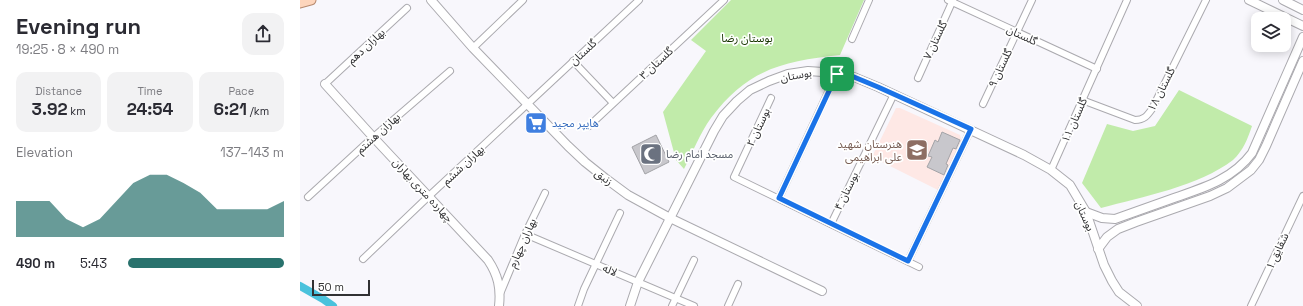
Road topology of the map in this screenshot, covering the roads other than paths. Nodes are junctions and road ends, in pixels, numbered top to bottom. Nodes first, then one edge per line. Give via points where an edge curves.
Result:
1 (311, 0) edge
2 (431, 0) edge
3 (523, 0) edge
4 (639, 0) edge
5 (724, 0) edge
6 (869, 0) edge
7 (1032, 0) edge
8 (1127, 0) edge
9 (1206, 0) edge
10 (1249, 0) edge
11 (1283, 0) edge
12 (951, 1) edge
13 (300, 2) edge
14 (407, 8) dead end
15 (1303, 10) edge
16 (1303, 26) edge
17 (1017, 32) junction
18 (1303, 37) edge
19 (852, 40) dead end
20 (473, 48) junction
21 (573, 61) junction
22 (1303, 62) edge
23 (1097, 69) junction
24 (450, 71) dead end
25 (837, 74) junction
26 (918, 78) dead end
27 (325, 84) joint
28 (894, 94) junction
29 (771, 98) dead end
30 (1082, 100) junction
31 (613, 103) junction
32 (528, 104) junction
33 (983, 104) dead end
34 (589, 126) dead end
35 (971, 129) junction
36 (373, 137) junction
37 (1051, 170) junction
38 (545, 193) dead end
39 (429, 196) junction
40 (308, 197) dead end
41 (779, 198) junction
42 (1303, 198) edge
43 (620, 212) dead end
44 (1086, 212) junction
45 (1132, 213) junction
46 (670, 218) junction
47 (1136, 222) junction
48 (831, 224) junction
49 (525, 234) junction
50 (1098, 249) junction
51 (363, 259) dead end
52 (694, 260) dead end
53 (908, 261) junction
54 (596, 264) junction
55 (919, 267) dead end
56 (638, 282) junction
57 (738, 284) dead end
58 (822, 291) dead end
59 (500, 294) junction
60 (675, 298) junction
61 (499, 306) edge
62 (578, 306) edge
63 (630, 306) edge
64 (672, 306) edge
65 (694, 306) edge
66 (728, 306) edge
67 (1137, 306) edge
68 (1250, 306) edge

1 - 13 main road
2 - 20 street, زنبق
3 - 20 street
4 - 21 street, گلستان
5 - 31 street, گلستان ۳
6 - 19 street
7 - 17 street, گلستان ۹
8 - 23 street, گلستان ۱۱
9 - 30 street, گلستان ۱۸ via 1146,117 1135,120
10 - 16 street
11 - 15 street
12 - 17 street, گلستان
12 - 26 street, گلستان ۷
14 - 27 street, بهاران دهم
17 - 23 street, گلستان
17 - 33 street, گلستان ۹
18 - 45 street via 1263,131 1244,163 1233,173 1210,185
20 - 32 street, زنبق
21 - 31 street
21 - 32 street, گلستان
22 - 47 street via 1266,146 1251,170 1227,188 1210,196
23 - 30 street, گلستان ۱۱
24 - 36 street, بهاران هشتم
25 - 28 street, بوستان via 854,77
25 - 41 street
25 - 46 street, بوستان via 808,71 788,74 756,87 736,101 714,131
27 - 36 street, چهارده متری بهاران
28 - 35 street, بوستان
28 - 48 street, بوستان ۴
29 - 41 street, بوستان ۲ via 734,177
30 - 37 street, گلستان ۱۱
31 - 34 street, گلستان ۳
32 - 39 street, بهاران ششم
32 - 46 street, زنبق via 584,162 628,195
35 - 37 street, بوستان
35 - 53 street
36 - 39 street, چهارده متری بهاران
36 - 40 street, بهاران هشتم
37 - 44 street, بوستان via 1070,185
38 - 49 street, بهاران چهارم
39 - 51 street, بهاران ششم
39 - 59 street, چهارده متری بهاران via 488,260 496,275
41 - 48 street
42 - 68 street, شقایق ۱
43 - 54 street
44 - 45 street via 1102,218 1116,219
44 - 50 street, بوستان
45 - 47 street via 1131,221
46 - 56 street, بوستان
46 - 58 street, زنبق
47 - 50 street via 1118,229 1107,237
48 - 53 street
49 - 54 street, لاله
49 - 59 street, بهاران چهارم
50 - 67 street, بوستان via 1112,281 1120,292
52 - 60 street
53 - 55 street
54 - 56 street, لاله
54 - 62 street
56 - 60 street, لاله
56 - 63 street, بوستان
57 - 66 street
59 - 61 street, چهارده متری بهاران
60 - 64 street
60 - 65 street, لاله

